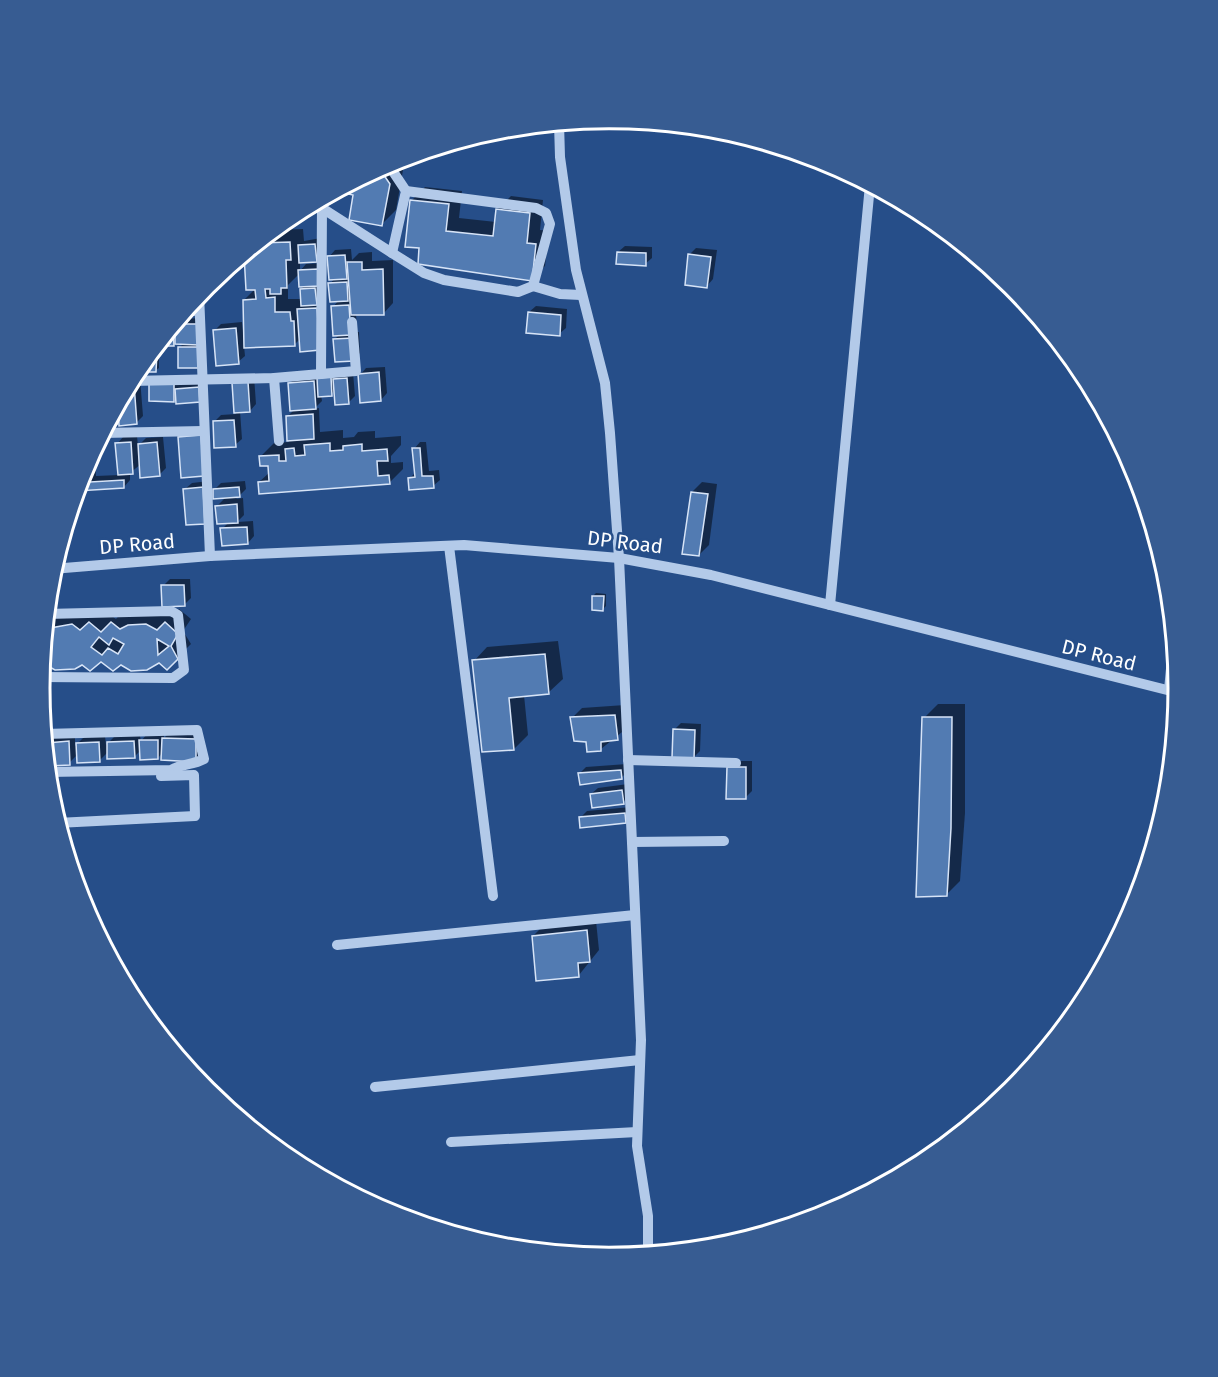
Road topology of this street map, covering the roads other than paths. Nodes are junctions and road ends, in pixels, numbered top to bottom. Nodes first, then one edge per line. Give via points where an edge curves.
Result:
1 (559, 131) edge
2 (394, 173) edge
3 (406, 191) junction
4 (869, 194) edge
5 (323, 208) edge
6 (318, 211) edge
7 (392, 253) junction
8 (533, 286) junction
9 (580, 295) junction
10 (199, 308) edge
11 (352, 322) dead end
12 (321, 374) junction
13 (274, 378) junction
14 (200, 380) junction
15 (142, 381) edge
16 (203, 431) junction
17 (111, 433) edge
18 (279, 441) dead end
19 (449, 546) junction
20 (210, 556) junction
21 (619, 558) junction
22 (63, 568) edge
23 (830, 605) junction
24 (54, 614) edge
25 (50, 677) edge
26 (1168, 689) edge
27 (52, 734) edge
28 (628, 760) junction
29 (736, 763) dead end
30 (56, 772) edge
31 (57, 779) edge
32 (66, 823) edge
33 (724, 841) dead end
34 (632, 842) junction
35 (493, 896) dead end
36 (635, 915) junction
37 (337, 945) dead end
38 (640, 1060) junction
39 (375, 1087) dead end
40 (637, 1132) junction
41 (451, 1143) dead end
42 (648, 1247) edge

1 - 9 street
2 - 3 street
3 - 7 street
3 - 8 street via 536,208 546,213 550,224
4 - 23 street
5 - 7 street
6 - 12 street
7 - 8 street via 424,273 444,280 519,292
8 - 9 street
9 - 21 street via 605,383
10 - 14 street
11 - 12 street via 356,371
12 - 13 street
13 - 14 street
13 - 18 street
14 - 15 street
14 - 16 street
16 - 17 street
16 - 20 street
19 - 20 street, DP Road
19 - 21 street, DP Road via 486,545
19 - 35 street
20 - 22 street, DP Road
21 - 23 street, DP Road via 711,575
21 - 28 street
23 - 26 street, DP Road
24 - 25 street via 171,611 178,615 184,670 173,678
27 - 30 street via 198,730 204,759 171,770
28 - 29 street
28 - 34 street
31 - 32 street via 194,775 195,816 190,818
33 - 34 street
34 - 36 street
36 - 37 street
36 - 38 street
38 - 39 street
38 - 40 street
40 - 41 street
40 - 42 street

